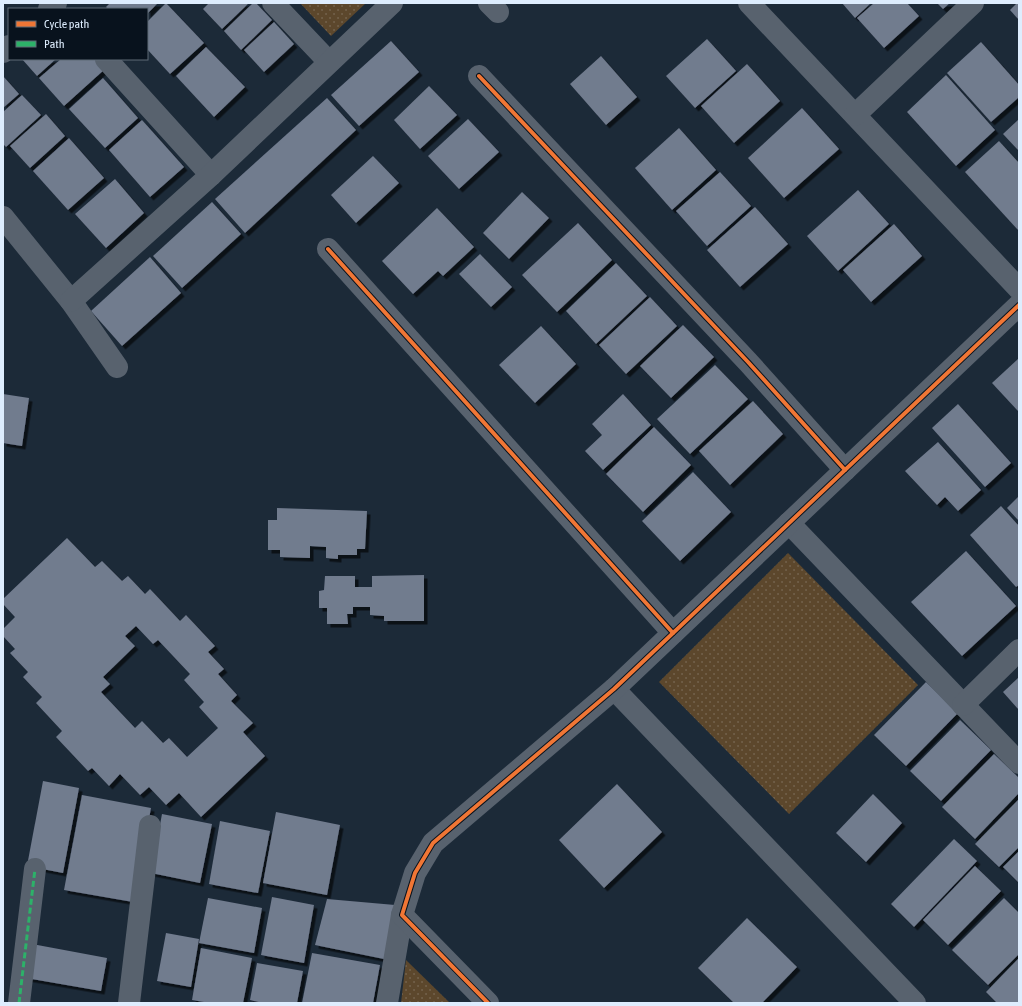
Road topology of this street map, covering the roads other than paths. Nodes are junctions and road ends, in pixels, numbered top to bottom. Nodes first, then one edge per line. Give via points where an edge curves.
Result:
1 (273, 3) edge
2 (392, 3) edge
3 (749, 3) edge
4 (973, 3) edge
5 (107, 60) edge
6 (329, 62) junction
7 (480, 76) dead end
8 (855, 115) junction
9 (211, 175) junction
10 (3, 217) edge
11 (328, 249) dead end
12 (1019, 289) edge
13 (71, 301) junction
14 (1019, 305) edge
15 (117, 367) dead end
16 (845, 470) junction
17 (789, 524) junction
18 (673, 633) junction
19 (1019, 650) edge
20 (614, 689) junction
21 (963, 705) junction
22 (1019, 763) edge
23 (150, 826) dead end
24 (35, 869) dead end
25 (402, 915) junction
26 (909, 1001) edge
27 (19, 1003) edge
28 (129, 1003) edge
29 (387, 1003) edge
30 (488, 1003) edge

1 - 6 street
2 - 6 street
3 - 8 street
4 - 8 street
5 - 9 street
6 - 9 street
7 - 16 street via 732,345
8 - 12 street
9 - 13 street
10 - 13 street
11 - 18 street
13 - 15 street
14 - 16 street
16 - 17 street
17 - 18 street
17 - 21 street
18 - 20 street
19 - 21 street
20 - 25 street via 433,843 415,873
20 - 26 street
21 - 22 street
23 - 28 street
24 - 27 street
25 - 29 street
25 - 30 street

